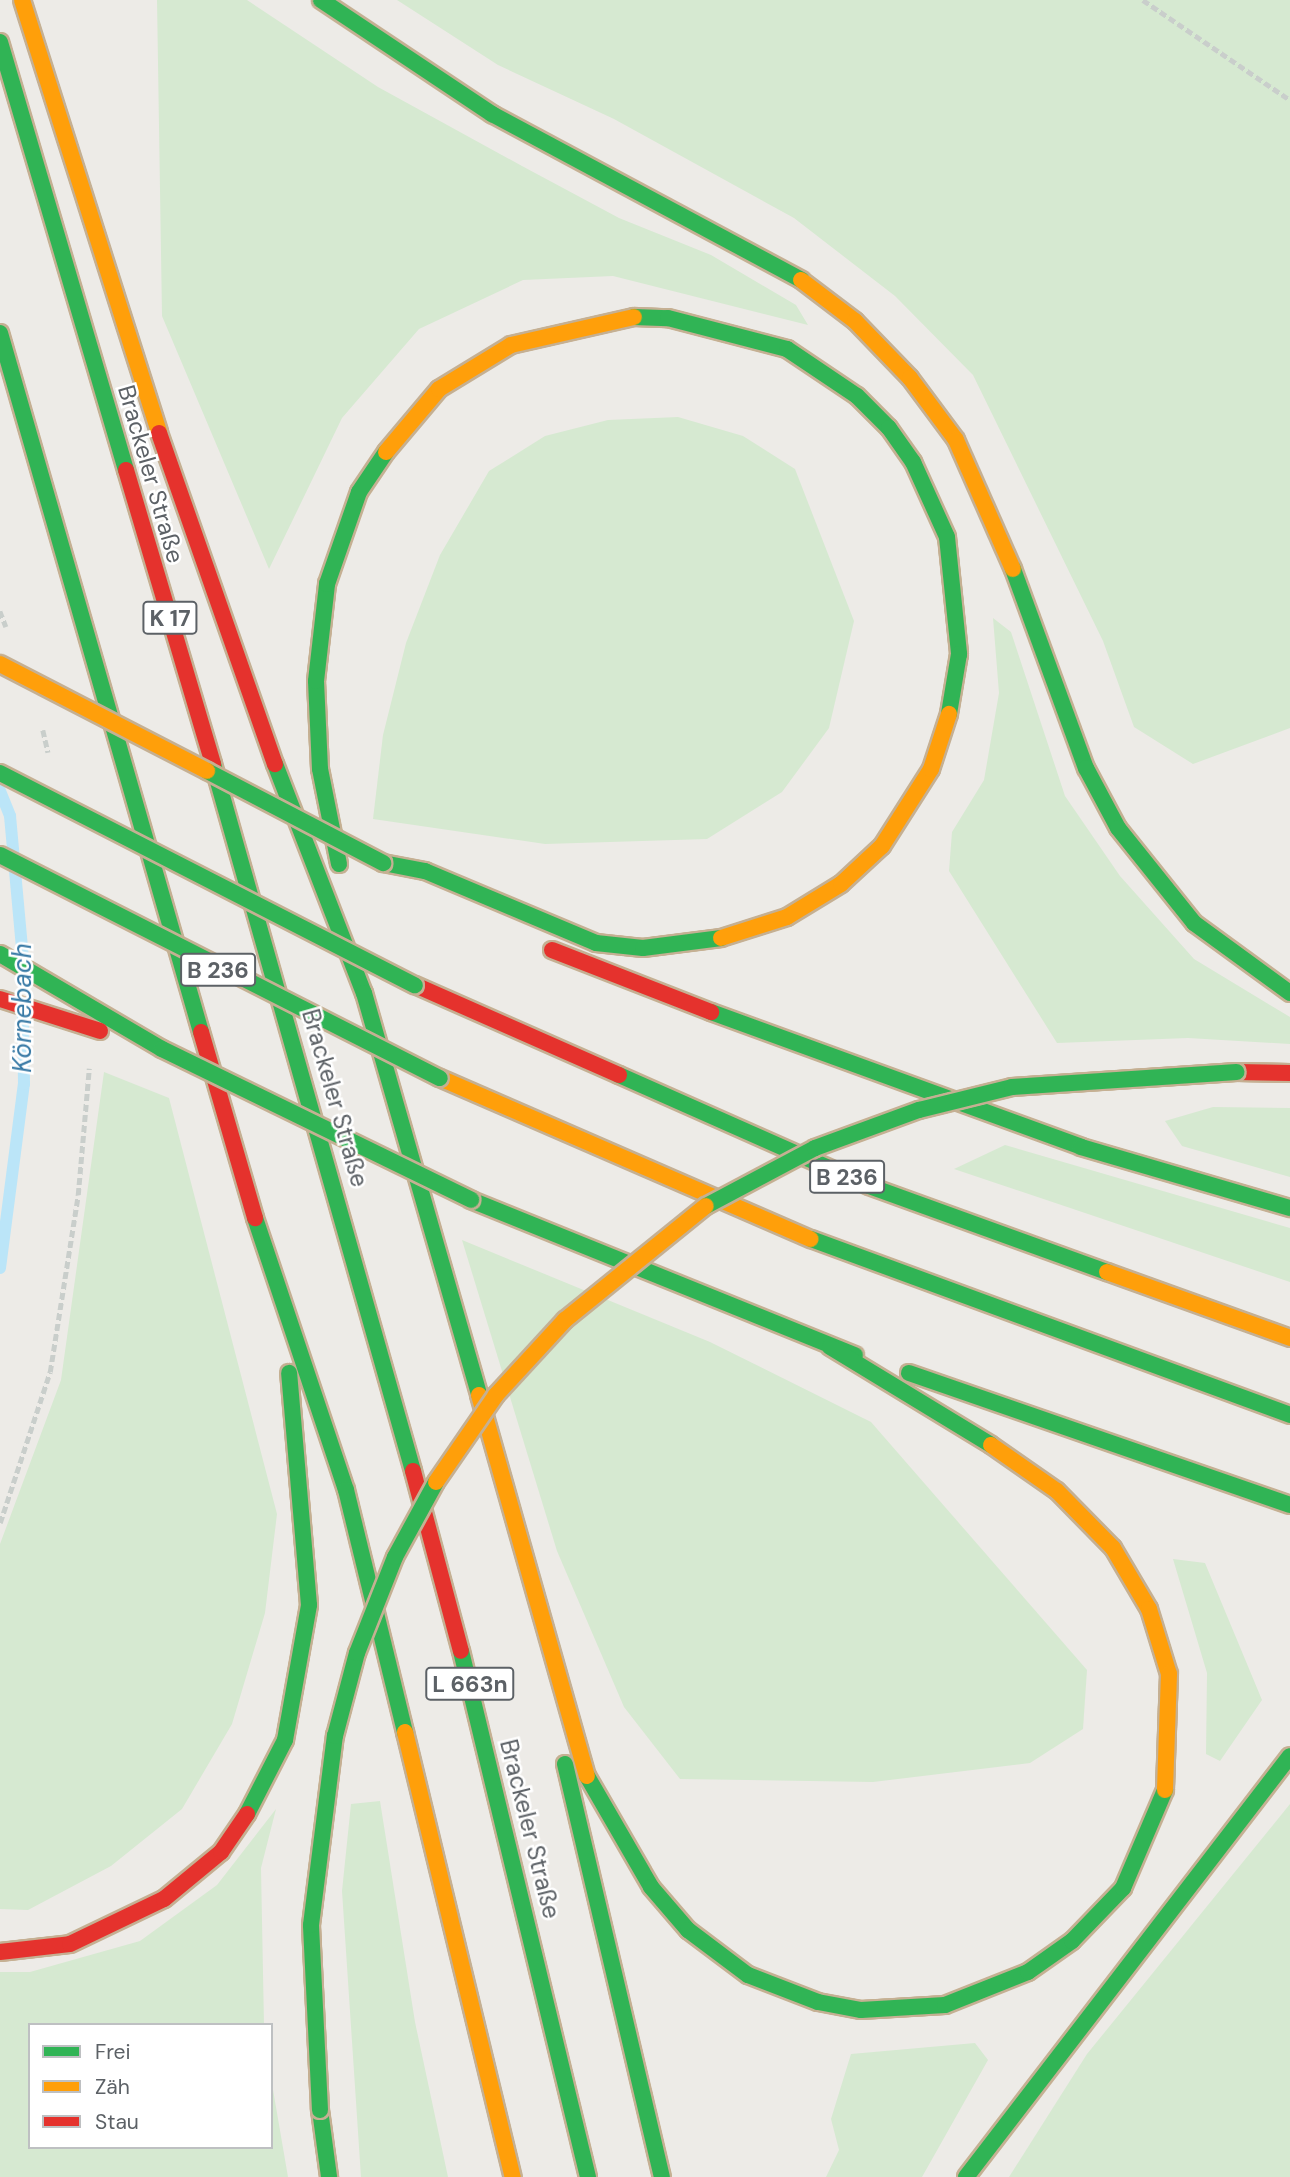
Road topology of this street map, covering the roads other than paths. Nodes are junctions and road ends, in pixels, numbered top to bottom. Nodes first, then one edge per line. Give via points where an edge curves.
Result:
1 (22, 0) edge
2 (321, 0) edge
3 (0, 42) edge
4 (0, 332) edge
5 (0, 664) edge
6 (0, 773) edge
7 (0, 855) edge
8 (383, 863) junction
9 (418, 890) dead end
10 (537, 944) dead end
11 (0, 954) edge
12 (364, 993) junction
13 (1290, 993) edge
14 (0, 999) edge
15 (162, 1049) junction
16 (1290, 1073) edge
17 (340, 1194) joint
18 (1290, 1208) edge
19 (281, 1309) junction
20 (1290, 1338) edge
21 (830, 1347) junction
22 (1290, 1415) edge
23 (1290, 1504) edge
24 (555, 1678) junction
25 (1290, 1756) edge
26 (0, 1952) edge
27 (329, 2177) edge
28 (513, 2177) edge
29 (588, 2177) edge
30 (662, 2177) edge
31 (966, 2177) edge

1 - 12 highway via 105,275 261,726
2 - 13 highway via 492,114 789,271 855,321 910,377 957,440 989,503 1086,768 1118,828 1194,923
3 - 17 highway, Brackeler Straße / K 17
4 - 19 highway
5 - 8 highway, bridge
6 - 20 highway, B 236, bridge via 415,985 869,1186
7 - 22 highway, B 236, bridge via 440,1078 822,1244
8 - 9 highway
8 - 12 highway via 425,871 596,943 643,948 723,938 787,917 841,884 882,846 931,769 946,731 959,654 947,537 913,462 889,428 857,396 787,349 708,323 629,317 511,345 439,389 409,418 359,492 327,584 320,632 320,769
10 - 18 highway via 900,1084
11 - 15 highway, bridge via 105,1010
12 - 24 highway
14 - 15 highway, bridge
15 - 21 highway, bridge via 471,1200
16 - 27 highway, bridge via 1237,1072 1012,1087 919,1110 815,1148 711,1203 633,1260 565,1320 496,1395 436,1482 395,1557 357,1653 335,1736 311,1925 320,2110
17 - 29 highway, Brackeler Straße / L 663n via 474,1698
19 - 26 highway via 309,1605 303,1665 285,1740 258,1798 221,1852 164,1899 70,1944
19 - 28 highway, L 663n via 349,1503
21 - 23 highway
21 - 24 highway via 953,1418 1057,1491 1113,1548 1149,1609 1169,1674 1171,1763 1146,1845 1123,1888 1072,1941 985,1995 904,2010 861,2010 785,1992 717,1954 651,1887 590,1785
24 - 30 highway via 569,1791
25 - 31 highway

